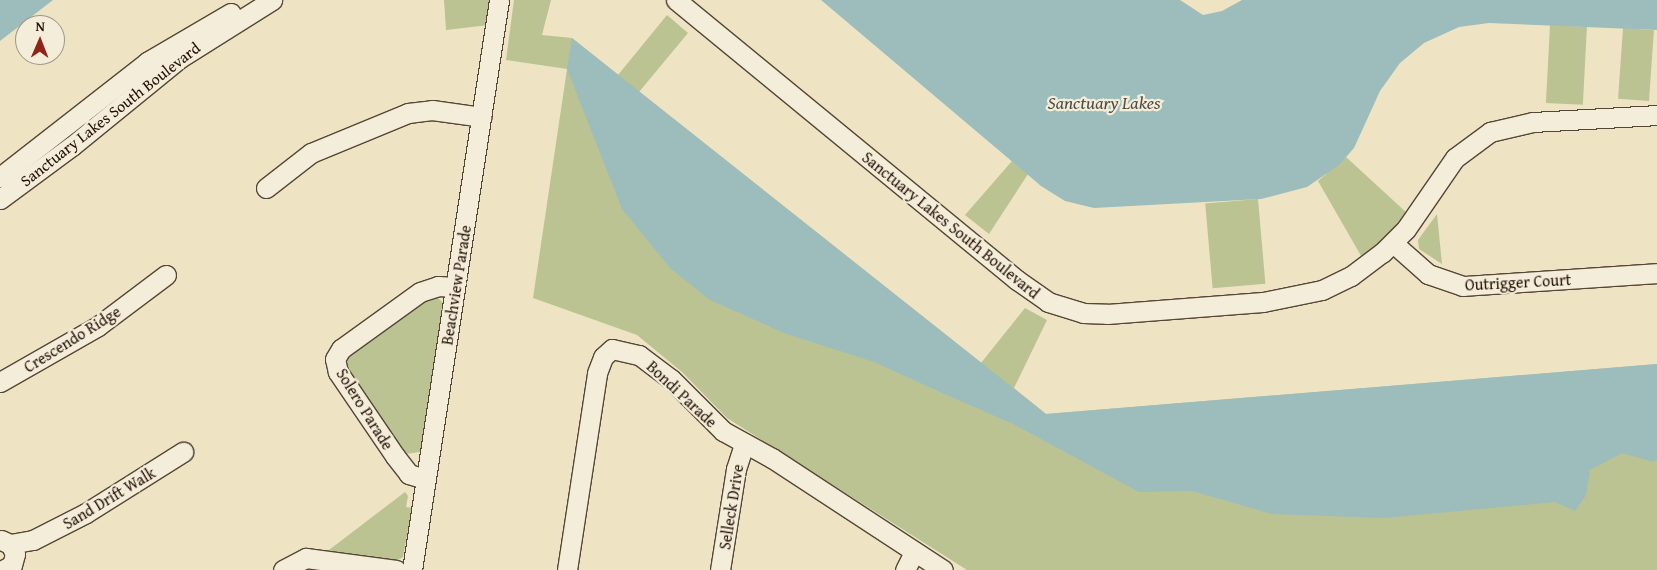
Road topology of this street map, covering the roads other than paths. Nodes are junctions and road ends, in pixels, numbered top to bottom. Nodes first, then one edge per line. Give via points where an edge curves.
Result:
1 (262, 0) edge
2 (272, 0) edge
3 (499, 0) edge
4 (676, 0) edge
5 (1657, 115) edge
6 (482, 117) junction
7 (0, 177) edge
8 (266, 188) dead end
9 (0, 199) edge
10 (1393, 243) junction
11 (168, 270) dead end
12 (1657, 273) edge
13 (457, 278) junction
14 (0, 382) edge
15 (744, 444) junction
16 (182, 452) dead end
17 (427, 472) junction
18 (7, 552) edge
19 (914, 552) junction
20 (282, 570) edge
21 (396, 570) edge
22 (412, 570) edge
23 (567, 570) edge
24 (720, 570) edge
25 (905, 570) edge
26 (943, 570) edge

1 - 7 street, Sanctuary Lakes South Boulevard via 208,24 147,62
2 - 9 street, Sanctuary Lakes South Boulevard via 180,58 72,146
3 - 6 street, Beachview Parade
4 - 10 street, Sanctuary Lakes South Boulevard via 1017,280 1058,306 1107,314 1284,300 1335,284 1370,263
5 - 10 street, Sanctuary Lakes South Boulevard via 1533,122 1490,132 1455,158
6 - 8 street via 432,110 398,116 311,153
6 - 13 street, Beachview Parade
10 - 12 street, Outrigger Court via 1428,274 1463,286
11 - 14 street, Crescendo Ridge via 98,326
13 - 17 street, Beachview Parade
13 - 17 street, Solero Parade via 440,273 429,280 420,292 327,360 395,456
15 - 19 street, Bondi Parade via 772,458
15 - 23 street, Bondi Parade via 723,432 671,379 639,355 620,350 606,352 597,374
15 - 24 street, Selleck Drive via 736,469
16 - 18 street, Sand Drift Walk via 105,503
17 - 22 street, Beachview Parade
19 - 25 street
19 - 26 street, Bondi Parade
20 - 21 street via 306,558

